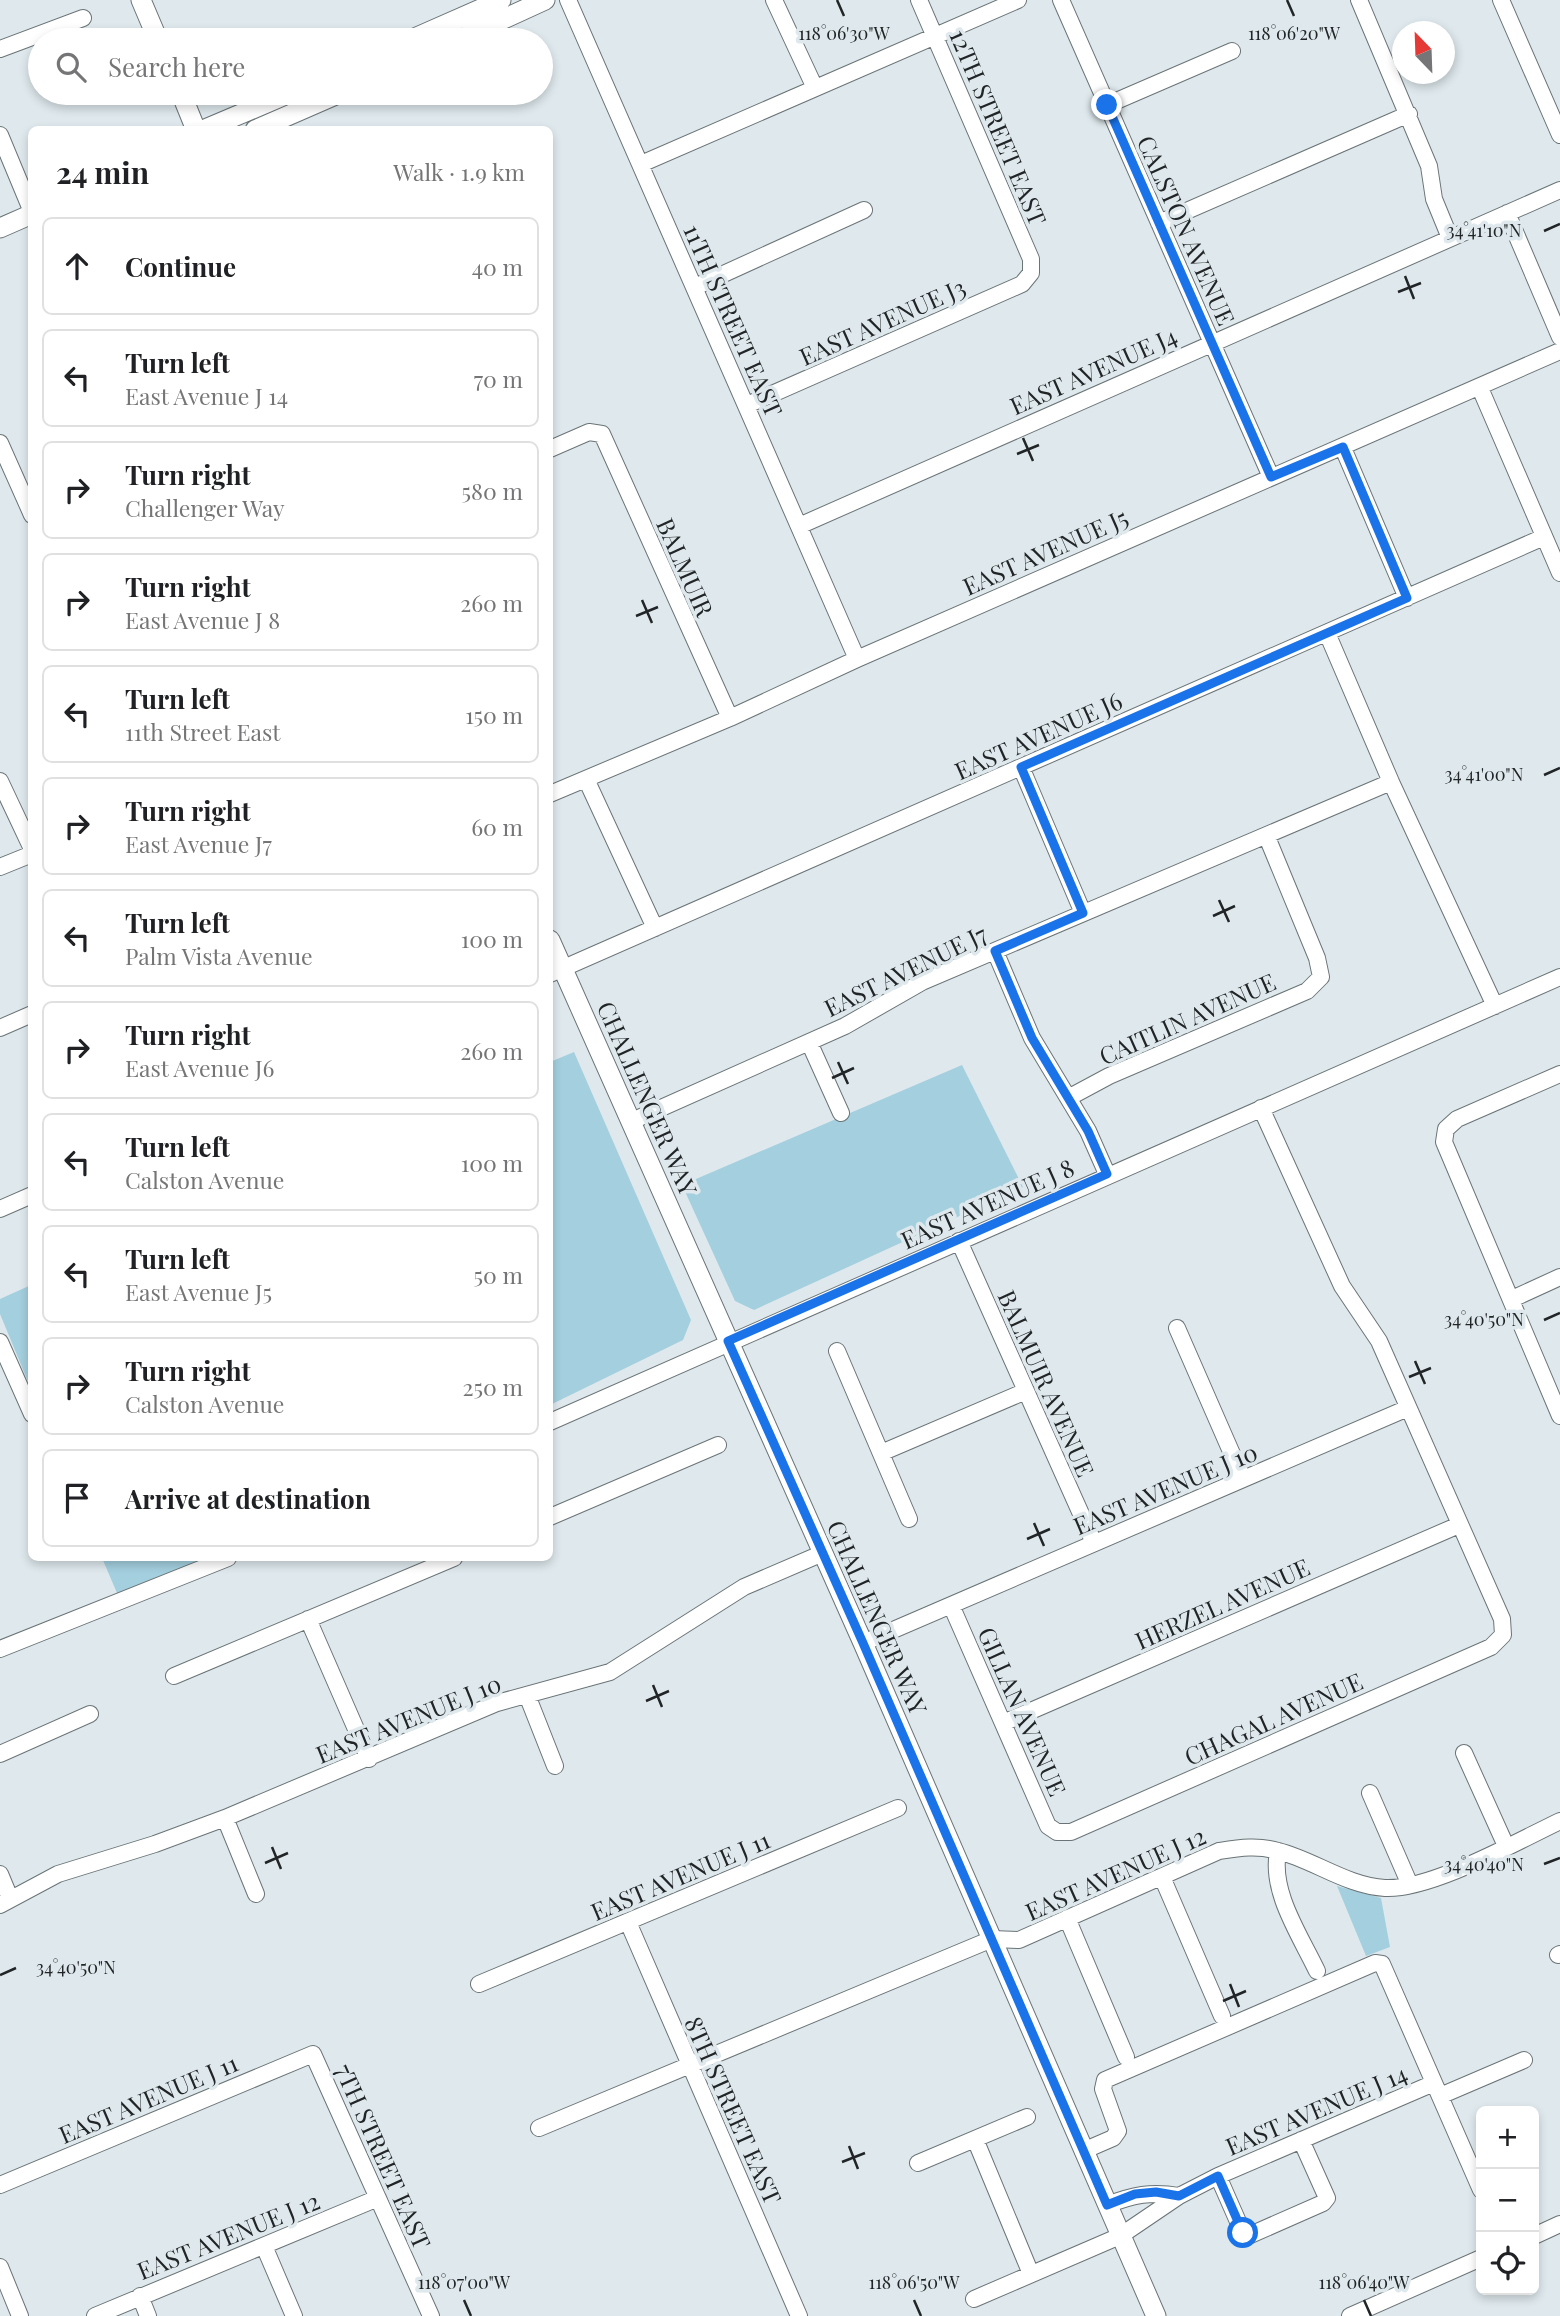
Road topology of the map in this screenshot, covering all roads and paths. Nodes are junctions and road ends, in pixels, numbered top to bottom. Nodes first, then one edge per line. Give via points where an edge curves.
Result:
1 (141, 0) edge
2 (501, 0) edge
3 (545, 0) edge
4 (568, 0) edge
5 (774, 0) edge
6 (919, 0) edge
7 (1018, 0) edge
8 (1061, 0) edge
9 (1359, 0) edge
10 (1501, 0) edge
11 (83, 18) dead end
12 (56, 28) edge
13 (153, 28) edge
14 (442, 28) edge
15 (463, 28) edge
16 (484, 28) edge
17 (935, 36) junction
18 (28, 39) edge
19 (0, 49) edge
20 (1232, 51) dead end
21 (815, 88) junction
22 (186, 105) edge
23 (262, 105) edge
24 (312, 105) edge
25 (1107, 105) junction
26 (1409, 114) junction
27 (194, 126) edge
28 (212, 126) edge
29 (264, 126) edge
30 (0, 135) edge
31 (1560, 135) edge
32 (641, 164) junction
33 (1560, 190) edge
34 (28, 203) edge
35 (864, 210) dead end
36 (1507, 213) junction
37 (28, 215) edge
38 (1159, 223) junction
39 (0, 228) edge
40 (1450, 238) junction
41 (1031, 273) joint
42 (695, 287) junction
43 (1560, 337) edge
44 (1212, 343) junction
45 (1560, 351) edge
46 (1480, 388) junction
47 (747, 405) junction
48 (0, 443) edge
49 (1343, 447) junction
50 (553, 448) edge
51 (1271, 477) junction
52 (28, 506) edge
53 (799, 526) junction
54 (1545, 537) junction
55 (1560, 573) edge
56 (1407, 598) junction
57 (1327, 633) junction
58 (857, 659) junction
59 (730, 718) junction
60 (1021, 767) junction
61 (586, 779) junction
62 (0, 780) edge
63 (1391, 782) junction
64 (553, 793) edge
65 (1267, 837) junction
66 (28, 843) edge
67 (28, 854) edge
68 (0, 867) edge
69 (1083, 913) junction
70 (655, 928) junction
71 (995, 951) junction
72 (556, 972) edge
73 (1560, 977) edge
74 (1495, 1006) junction
75 (28, 1016) edge
76 (0, 1028) edge
77 (809, 1042) junction
78 (1560, 1074) edge
79 (1068, 1098) junction
80 (1261, 1108) junction
81 (841, 1114) dead end
82 (632, 1121) junction
83 (1107, 1174) junction
84 (28, 1197) edge
85 (0, 1209) edge
86 (959, 1241) junction
87 (1560, 1277) edge
88 (1512, 1299) junction
89 (1177, 1328) dead end
90 (728, 1341) junction
91 (0, 1342) edge
92 (837, 1351) dead end
93 (1026, 1391) junction
94 (28, 1405) edge
95 (1408, 1408) junction
96 (1560, 1416) edge
97 (553, 1421) edge
98 (718, 1445) dead end
99 (881, 1453) junction
100 (1243, 1479) junction
101 (553, 1516) edge
102 (909, 1519) dead end
103 (1459, 1525) junction
104 (1094, 1543) junction
105 (823, 1553) junction
106 (220, 1561) edge
107 (447, 1561) edge
108 (951, 1605) junction
109 (308, 1619) junction
110 (863, 1643) junction
111 (0, 1649) edge
112 (174, 1676) dead end
113 (527, 1695) junction
114 (90, 1714) dead end
115 (1003, 1723) junction
116 (1464, 1753) dead end
117 (0, 1755) edge
118 (369, 1759) junction
119 (555, 1766) dead end
120 (1370, 1793) dead end
121 (898, 1808) dead end
122 (225, 1818) junction
123 (1560, 1821) edge
124 (1057, 1832) joint
125 (1506, 1846) junction
126 (1278, 1851) junction
127 (0, 1874) edge
128 (1162, 1877) junction
129 (1410, 1885) junction
130 (256, 1894) dead end
131 (5, 1901) edge
132 (1067, 1918) junction
133 (628, 1922) junction
134 (992, 1938) junction
135 (1317, 1971) dead end
136 (479, 1984) dead end
137 (1222, 2016) dead end
138 (313, 2054) joint
139 (1126, 2057) dead end
140 (1524, 2060) dead end
141 (690, 2065) junction
142 (1437, 2089) junction
143 (1027, 2117) dead end
144 (539, 2128) dead end
145 (975, 2139) junction
146 (1301, 2140) junction
147 (1083, 2151) junction
148 (918, 2163) dead end
149 (1218, 2176) junction
150 (1476, 2179) edge
151 (0, 2185) edge
152 (1179, 2196) junction
153 (378, 2198) junction
154 (1107, 2205) junction
155 (1560, 2224) edge
156 (1539, 2234) edge
157 (1120, 2235) junction
158 (264, 2246) junction
159 (1476, 2260) edge
160 (0, 2267) edge
161 (1031, 2274) junction
162 (139, 2297) junction
163 (974, 2299) dead end
164 (20, 2316) edge
165 (95, 2316) edge
166 (148, 2316) edge
167 (294, 2316) edge
168 (431, 2316) edge
169 (799, 2316) edge
170 (1156, 2316) edge
171 (1350, 2316) edge

1 - 13 main road
2 - 14 main road
2 - 15 main road via 489,16
3 - 16 main road
4 - 32 street, 11TH STREET EAST
5 - 21 street
6 - 17 street, 12TH STREET EAST
7 - 17 street
8 - 25 street, CALSTON AVENUE
9 - 26 street
10 - 31 street
11 - 12 street
17 - 21 street
17 - 41 street, 12TH STREET EAST via 1031,259
18 - 19 street
20 - 25 street
21 - 32 street
22 - 27 main road
23 - 28 main road
24 - 29 main road
25 - 38 street, CALSTON AVENUE
26 - 38 street
26 - 40 street
30 - 34 street
32 - 42 street, 11TH STREET EAST
33 - 36 street, EAST AVENUE J4
35 - 42 street
36 - 40 street, EAST AVENUE J4
36 - 43 street
37 - 39 main road
38 - 44 street, CALSTON AVENUE
40 - 44 street, EAST AVENUE J4
41 - 47 street, EAST AVENUE J3 via 1022,284
42 - 47 street, 11TH STREET EAST
44 - 51 street, CALSTON AVENUE
44 - 53 street, EAST AVENUE J4
45 - 46 street, EAST AVENUE J5
46 - 49 street, EAST AVENUE J5
46 - 54 street
47 - 53 street, 11TH STREET EAST
48 - 52 street
49 - 51 street, EAST AVENUE J5
49 - 56 street
50 - 59 street, BALMUIR via 589,432 601,434
51 - 58 street, EAST AVENUE J5
53 - 58 street, 11TH STREET EAST
54 - 55 street
54 - 56 street, EAST AVENUE J6
56 - 57 street, EAST AVENUE J6
57 - 60 street, EAST AVENUE J6
57 - 63 street
58 - 59 street, EAST AVENUE J5
59 - 61 street, EAST AVENUE J5
60 - 69 street
60 - 70 street, EAST AVENUE J6
61 - 64 street, EAST AVENUE J5
61 - 70 street
62 - 66 street
63 - 65 street, EAST AVENUE J7
63 - 74 street
65 - 69 street, EAST AVENUE J7
65 - 79 street, CAITLIN AVENUE via 1321,977 1307,991
67 - 68 street
69 - 71 street, EAST AVENUE J7
70 - 72 street, EAST AVENUE J6
71 - 77 street, EAST AVENUE J7 via 922,982
71 - 79 street via 1032,1038
72 - 82 main road, CHALLENGER WAY
73 - 74 street, EAST AVENUE J 8
74 - 80 street, EAST AVENUE J 8
75 - 76 street
77 - 81 street
77 - 82 street, EAST AVENUE J7
78 - 88 street via 1457,1119 1446,1129 1444,1142
79 - 83 street
80 - 83 street, EAST AVENUE J 8
80 - 95 street via 1342,1286 1379,1341
82 - 90 main road, CHALLENGER WAY
83 - 86 street, EAST AVENUE J 8
84 - 85 street
86 - 90 street, EAST AVENUE J 8
86 - 93 street, BALMUIR AVENUE
87 - 88 street
88 - 96 street
89 - 100 street
90 - 97 street, EAST AVENUE J 8
90 - 105 main road, CHALLENGER WAY
91 - 94 street
92 - 99 street
93 - 99 street
93 - 104 street, BALMUIR AVENUE
95 - 100 street, EAST AVENUE J 10
95 - 103 street
98 - 101 street
99 - 102 street
100 - 104 street, EAST AVENUE J 10
103 - 115 street, HERZEL AVENUE
103 - 124 street, CHAGAL AVENUE via 1502,1619 1503,1635 1491,1647 1070,1832
104 - 108 street, EAST AVENUE J 10
105 - 110 main road, CHALLENGER WAY
105 - 113 street, EAST AVENUE J 10 via 744,1587 610,1672
106 - 111 street
107 - 109 street
108 - 110 street, EAST AVENUE J 10
108 - 115 street, GILLAN AVENUE
109 - 112 street
109 - 118 street
110 - 134 main road, CHALLENGER WAY
113 - 118 street, EAST AVENUE J 10 via 497,1703
113 - 119 street
114 - 117 street
115 - 124 street, GILLAN AVENUE via 1048,1826
116 - 125 street
118 - 122 street, EAST AVENUE J 10
120 - 129 street
121 - 133 street, EAST AVENUE J 11
122 - 130 street
122 - 131 street, EAST AVENUE J 10 via 58,1874
123 - 125 street, EAST AVENUE J 12
125 - 129 street, EAST AVENUE J 12
126 - 128 street, EAST AVENUE J 12 via 1250,1847 1219,1851
126 - 129 street, EAST AVENUE J 12 via 1356,1881 1384,1888
126 - 135 street via 1275,1868 1280,1892
127 - 131 street
128 - 132 street, EAST AVENUE J 12
128 - 137 street
132 - 134 street, EAST AVENUE J 12 via 1019,1940
132 - 139 street
133 - 136 street, EAST AVENUE J 11
133 - 141 street, 8TH STREET EAST
134 - 141 street, EAST AVENUE J 12
134 - 147 main road, CHALLENGER WAY
138 - 151 street, EAST AVENUE J 11
138 - 153 street, 7TH STREET EAST
140 - 142 street, EAST AVENUE J 14
141 - 144 street, EAST AVENUE J 12
141 - 169 street, 8TH STREET EAST
142 - 146 street, EAST AVENUE J 14
142 - 147 street via 1382,1964 1375,1962 1105,2081 1102,2089 1118,2131 1113,2138
142 - 150 street
143 - 145 street
145 - 148 street
145 - 161 street
146 - 149 street, EAST AVENUE J 14
146 - 149 street via 1327,2198 1248,2236
147 - 154 main road, CHALLENGER WAY
149 - 152 street, EAST AVENUE J 14
152 - 154 street via 1135,2194
152 - 157 street, EAST AVENUE J 14
153 - 158 street, EAST AVENUE J 12
153 - 168 street, 7TH STREET EAST
154 - 157 main road, CHALLENGER WAY
155 - 156 street
157 - 161 street, EAST AVENUE J 14
157 - 170 main road, CHALLENGER WAY
158 - 162 street, EAST AVENUE J 12
158 - 167 street
159 - 171 street
160 - 164 street
161 - 163 street, EAST AVENUE J 14
162 - 165 street, EAST AVENUE J 12
162 - 166 street

